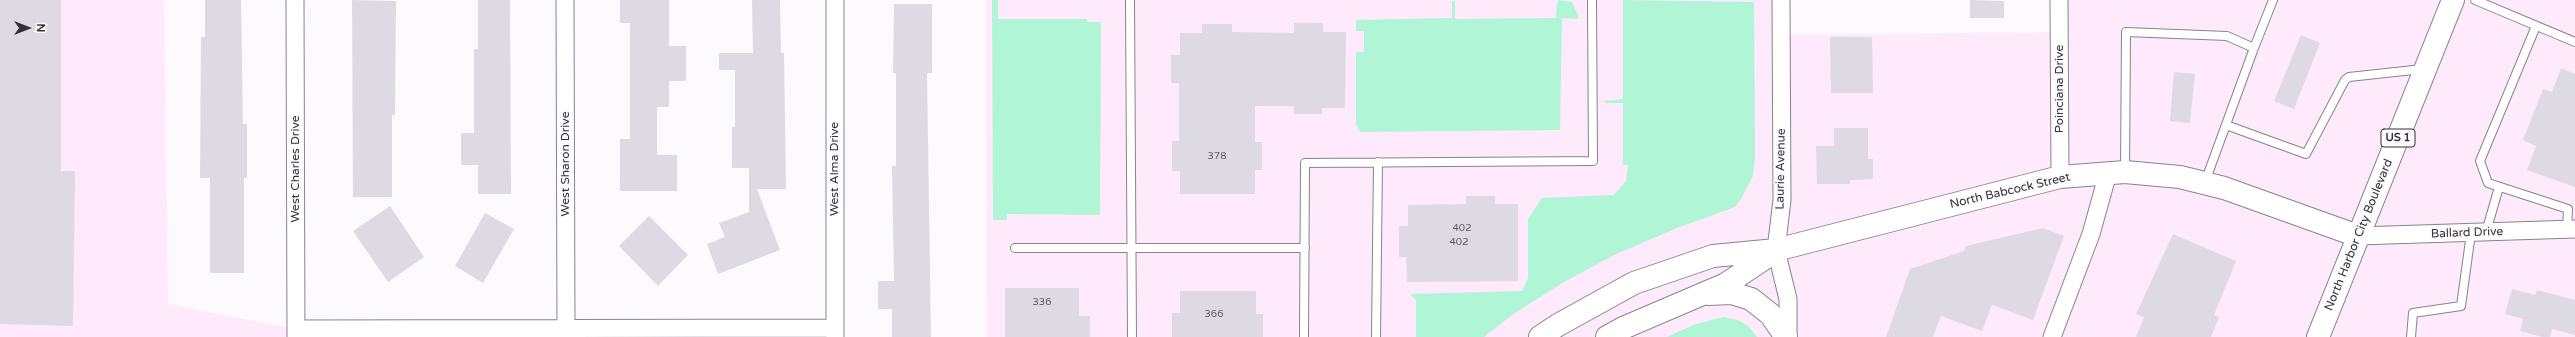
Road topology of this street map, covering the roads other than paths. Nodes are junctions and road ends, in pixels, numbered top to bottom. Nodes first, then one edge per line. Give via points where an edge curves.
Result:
1 (296, 0) edge
2 (565, 0) edge
3 (835, 0) edge
4 (1130, 0) edge
5 (1592, 0) edge
6 (1781, 0) edge
7 (2059, 0) edge
8 (2272, 0) edge
9 (2453, 0) edge
10 (2475, 0) edge
11 (2536, 26) junction
12 (2575, 42) edge
13 (2254, 48) junction
14 (2425, 69) junction
15 (2226, 125) junction
16 (1378, 162) junction
17 (2116, 173) junction
18 (2060, 177) junction
19 (2204, 183) junction
20 (2499, 187) junction
21 (2572, 209) edge
22 (2571, 230) edge
23 (2478, 232) junction
24 (2358, 236) junction
25 (1131, 246) junction
26 (1015, 248) dead end
27 (1305, 248) junction
28 (1776, 250) junction
29 (1700, 294) junction
30 (566, 327) junction
31 (296, 333) edge
32 (835, 333) edge
33 (1132, 337) edge
34 (1304, 337) edge
35 (1376, 337) edge
36 (1540, 337) edge
37 (1607, 337) edge
38 (1787, 337) edge
39 (2052, 337) edge
40 (2318, 337) edge
41 (2411, 337) edge

1 - 31 street, West Charles Drive
2 - 30 street, West Sharon Drive
3 - 32 street, West Alma Drive
4 - 25 lane
5 - 16 lane via 1593,161
6 - 28 street, Laurie Avenue via 1782,200
7 - 18 street, Poinciana Drive
8 - 13 lane
9 - 14 main road, North Harbor City Boulevard / US 1
10 - 11 lane
11 - 12 lane
11 - 20 lane via 2480,161 2488,183
13 - 15 lane
13 - 17 lane via 2227,36 2126,32
14 - 15 lane via 2349,77 2345,80 2306,154
14 - 24 main road, North Harbor City Boulevard / US 1
15 - 19 lane
16 - 27 lane via 1305,162
16 - 35 lane
17 - 18 main road, North Babcock Street
17 - 19 main road, North Babcock Street via 2180,177
17 - 39 street
18 - 28 main road, North Babcock Street
19 - 24 main road, North Babcock Street
20 - 21 lane
20 - 23 lane
21 - 22 lane
22 - 23 street, Ballard Drive
23 - 24 street, Ballard Drive
23 - 41 lane via 2461,306 2413,313
24 - 40 main road, North Harbor City Boulevard / US 1
25 - 26 lane
25 - 27 lane
25 - 33 lane
27 - 34 lane
28 - 29 main road, North Babcock Street via 1726,284
28 - 36 main road, North Babcock Street via 1713,256 1634,283 1558,324
28 - 38 street, Laurie Avenue via 1788,299
29 - 37 main road, North Babcock Street
29 - 38 main road via 1732,293 1751,299 1770,314
30 - 31 street
30 - 32 street

